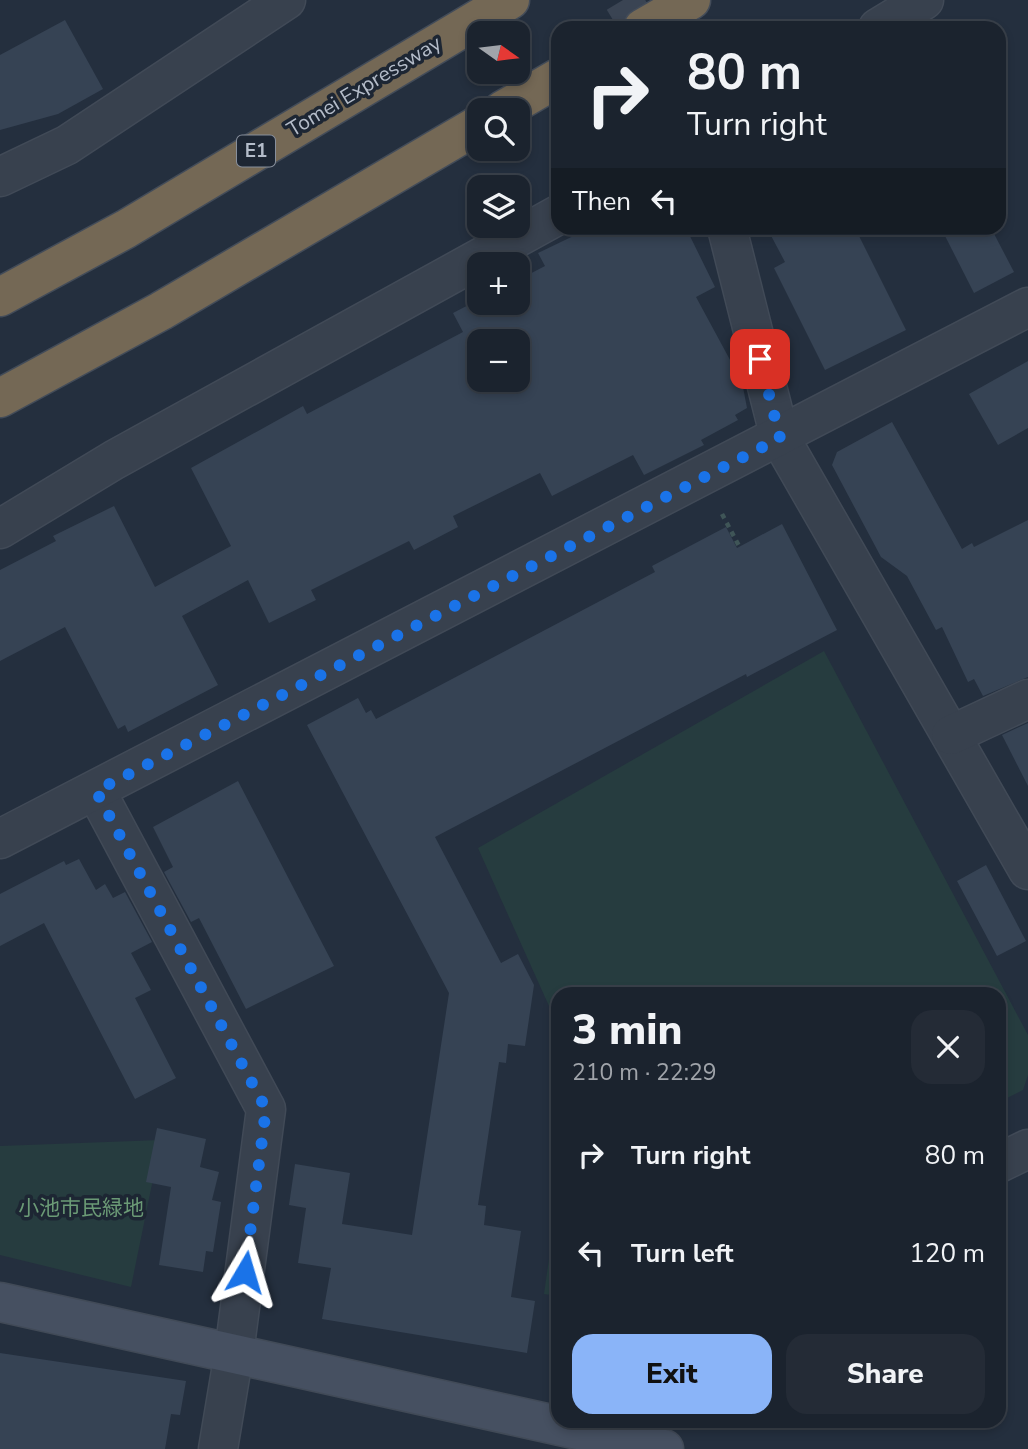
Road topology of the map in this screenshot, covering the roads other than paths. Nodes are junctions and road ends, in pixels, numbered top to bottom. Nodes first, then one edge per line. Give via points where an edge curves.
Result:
1 (286, 0) edge
2 (510, 0) edge
3 (691, 0) edge
4 (924, 0) edge
5 (655, 21) edge
6 (890, 21) edge
7 (551, 82) edge
8 (524, 98) edge
9 (467, 132) edge
10 (0, 177) edge
11 (551, 219) edge
12 (729, 235) edge
13 (0, 297) edge
14 (1028, 307) edge
15 (0, 398) edge
16 (780, 438) junction
17 (0, 529) edge
18 (1028, 699) edge
19 (951, 735) junction
20 (96, 791) junction
21 (0, 839) edge
22 (1028, 870) edge
23 (1028, 1149) edge
24 (1006, 1160) edge
25 (0, 1302) edge
26 (234, 1353) junction
27 (551, 1418) edge
28 (593, 1428) edge
29 (218, 1449) edge
30 (664, 1449) edge

1 - 10 street via 67,145
2 - 13 highway, Tomei Expressway / E1 via 126,229
3 - 5 highway
4 - 6 street
7 - 8 highway
9 - 15 highway via 162,311
11 - 17 street via 114,460
12 - 16 street
14 - 16 street
16 - 19 street
16 - 20 street
18 - 19 street
19 - 22 street
20 - 21 street
20 - 26 street via 266,1109
23 - 24 street
25 - 26 street
26 - 27 street
26 - 29 street
28 - 30 street

